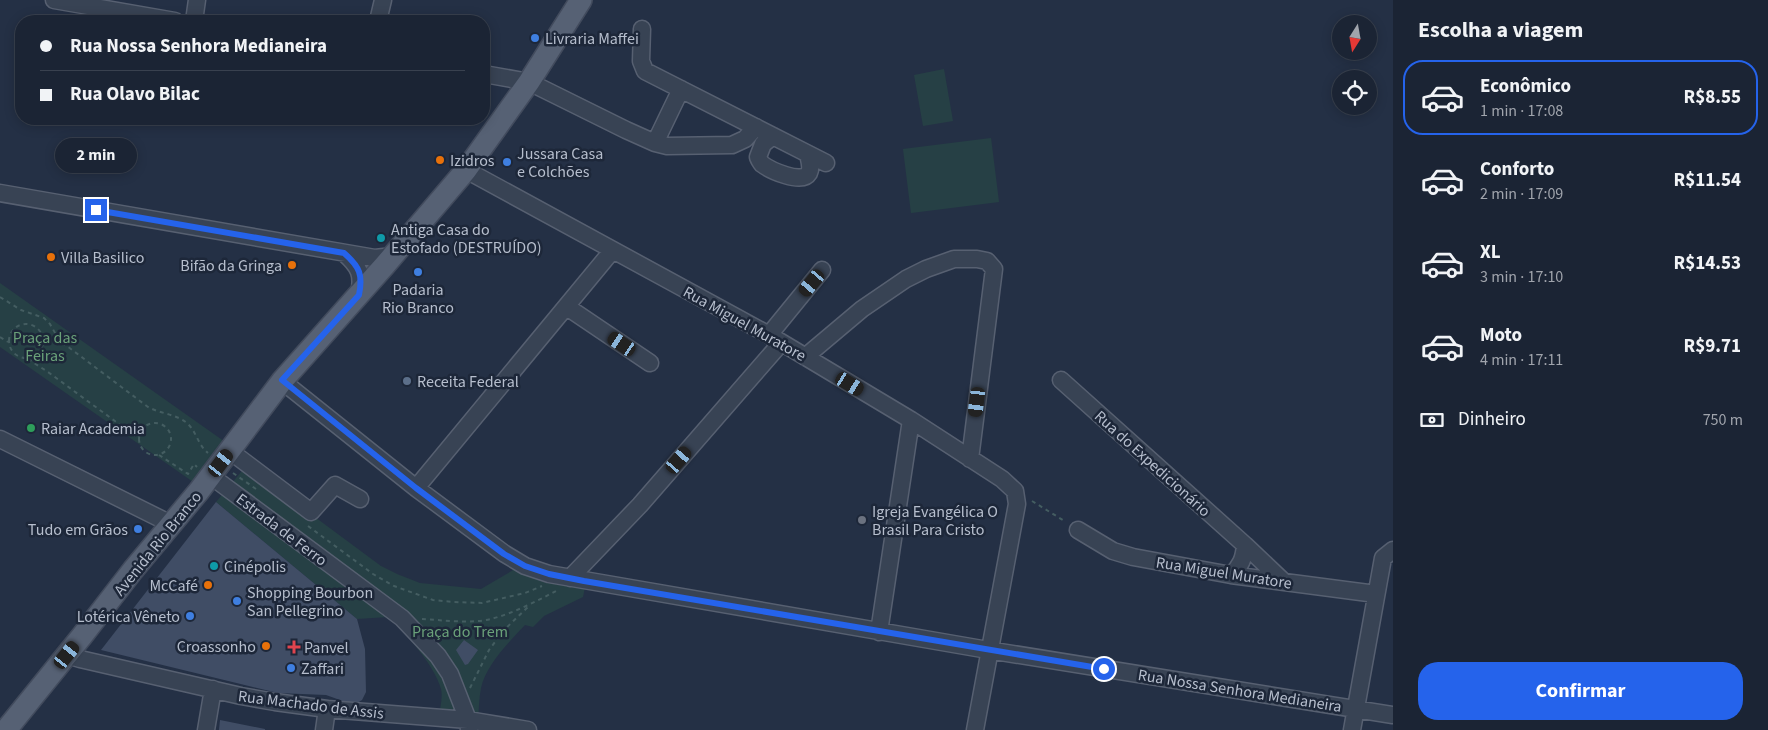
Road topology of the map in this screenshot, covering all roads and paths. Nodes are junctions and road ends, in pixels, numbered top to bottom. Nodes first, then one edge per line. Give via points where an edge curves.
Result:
1 (54, 0) edge
2 (197, 0) edge
3 (383, 0) edge
4 (581, 0) edge
5 (140, 15) edge
6 (195, 15) edge
7 (379, 15) edge
8 (642, 29) dead end
9 (490, 75) edge
10 (529, 82) junction
11 (681, 89) junction
12 (756, 127) junction
13 (773, 136) junction
14 (655, 143) junction
15 (808, 154) junction
16 (826, 163) dead end
17 (466, 170) junction
18 (0, 193) edge
19 (612, 251) junction
20 (344, 253) junction
21 (393, 256) junction
22 (822, 270) dead end
23 (359, 295) junction
24 (0, 297) edge
25 (566, 307) junction
26 (0, 337) edge
27 (775, 339) junction
28 (8, 342) junction
29 (805, 357) junction
30 (28, 359) junction
31 (650, 363) dead end
32 (282, 380) junction
33 (1061, 380) dead end
34 (911, 420) junction
35 (138, 438) junction
36 (0, 439) edge
37 (159, 455) junction
38 (970, 459) junction
39 (220, 464) junction
40 (416, 488) junction
41 (1015, 491) junction
42 (360, 499) dead end
43 (171, 524) junction
44 (1078, 530) joint
45 (1245, 545) junction
46 (1388, 554) edge
47 (549, 574) junction
48 (1232, 575) junction
49 (577, 579) junction
50 (1284, 582) junction
51 (394, 586) dead end
52 (1376, 594) junction
53 (531, 604) junction
54 (402, 618) junction
55 (879, 632) junction
56 (988, 650) junction
57 (67, 655) junction
58 (213, 689) junction
59 (1355, 708) junction
60 (327, 709) junction
61 (1393, 714) edge
62 (467, 719) edge
63 (6, 730) edge
64 (206, 730) edge
65 (324, 730) edge
66 (528, 730) edge
67 (975, 730) edge
68 (1352, 730) edge

1 - 5 street
2 - 6 street
3 - 7 street
4 - 10 main road, Avenida Rio Branco
8 - 11 street via 641,61 645,70
9 - 10 street
10 - 14 street
10 - 17 main road, Avenida Rio Branco
11 - 12 street
11 - 14 street
12 - 13 street
12 - 14 street via 745,139 732,145 667,146
13 - 15 street
13 - 15 street via 763,144 758,157 775,171 796,178 805,177 810,172
15 - 16 street
17 - 19 street, Rua Miguel Muratore
17 - 21 main road, Avenida Rio Branco
18 - 20 street
19 - 25 street
19 - 27 street, Rua Miguel Muratore
20 - 21 street via 376,258
20 - 23 street via 359,270
21 - 23 main road, Avenida Rio Branco
22 - 27 street
23 - 32 main road, Avenida Rio Branco
24 - 39 path via 21,310 44,318 59,340 148,408 187,424 202,448
25 - 31 street
25 - 40 street
26 - 28 path
27 - 29 street, Rua Miguel Muratore
27 - 49 street
28 - 30 path via 11,352 19,358
28 - 30 path via 16,326 34,326 41,333 43,342 41,351
29 - 34 street, Rua Miguel Muratore
29 - 38 street via 862,309 906,279 954,259 987,261 994,269
30 - 35 path
32 - 39 main road, Avenida Rio Branco
32 - 40 street, Rua Nossa Senhora Medianeira
33 - 45 street, Rua do Expedicionário
34 - 38 street, Rua Miguel Muratore
34 - 55 street
35 - 37 path via 141,448 149,455
35 - 37 path via 140,430 147,424 165,425 171,442
36 - 43 street
37 - 39 path via 188,474 194,464
38 - 41 street, Rua Miguel Muratore
39 - 42 street via 311,512 335,485
39 - 43 main road, Avenida Rio Branco
39 - 54 street, Estrada de Ferro
40 - 47 street, Rua Nossa Senhora Medianeira via 504,554
41 - 44 path
41 - 56 street via 1017,504
43 - 57 main road, Avenida Rio Branco
44 - 48 street, Rua Miguel Muratore via 1113,551 1133,557
45 - 48 street via 1240,568
45 - 50 street, Rua do Expedicionário
46 - 52 street
47 - 49 street, Rua Nossa Senhora Medianeira
47 - 51 path via 541,587 482,603 433,600
48 - 50 street, Rua Miguel Muratore
49 - 53 path
49 - 55 street, Rua Nossa Senhora Medianeira
50 - 52 street, Rua Miguel Muratore
52 - 59 street
53 - 54 path via 490,620
53 - 62 path via 489,650 471,688
54 - 62 street, Estrada de Ferro via 438,656 450,674
55 - 56 street, Rua Nossa Senhora Medianeira
56 - 59 street, Rua Nossa Senhora Medianeira
56 - 67 street
57 - 58 street, Rua Machado de Assis
57 - 63 main road, Avenida Rio Branco
58 - 60 street, Rua Machado de Assis
58 - 64 street
59 - 61 street, Rua Nossa Senhora Medianeira
59 - 68 street
60 - 62 street, Rua Machado de Assis
60 - 65 street
62 - 66 street, Rua Machado de Assis

